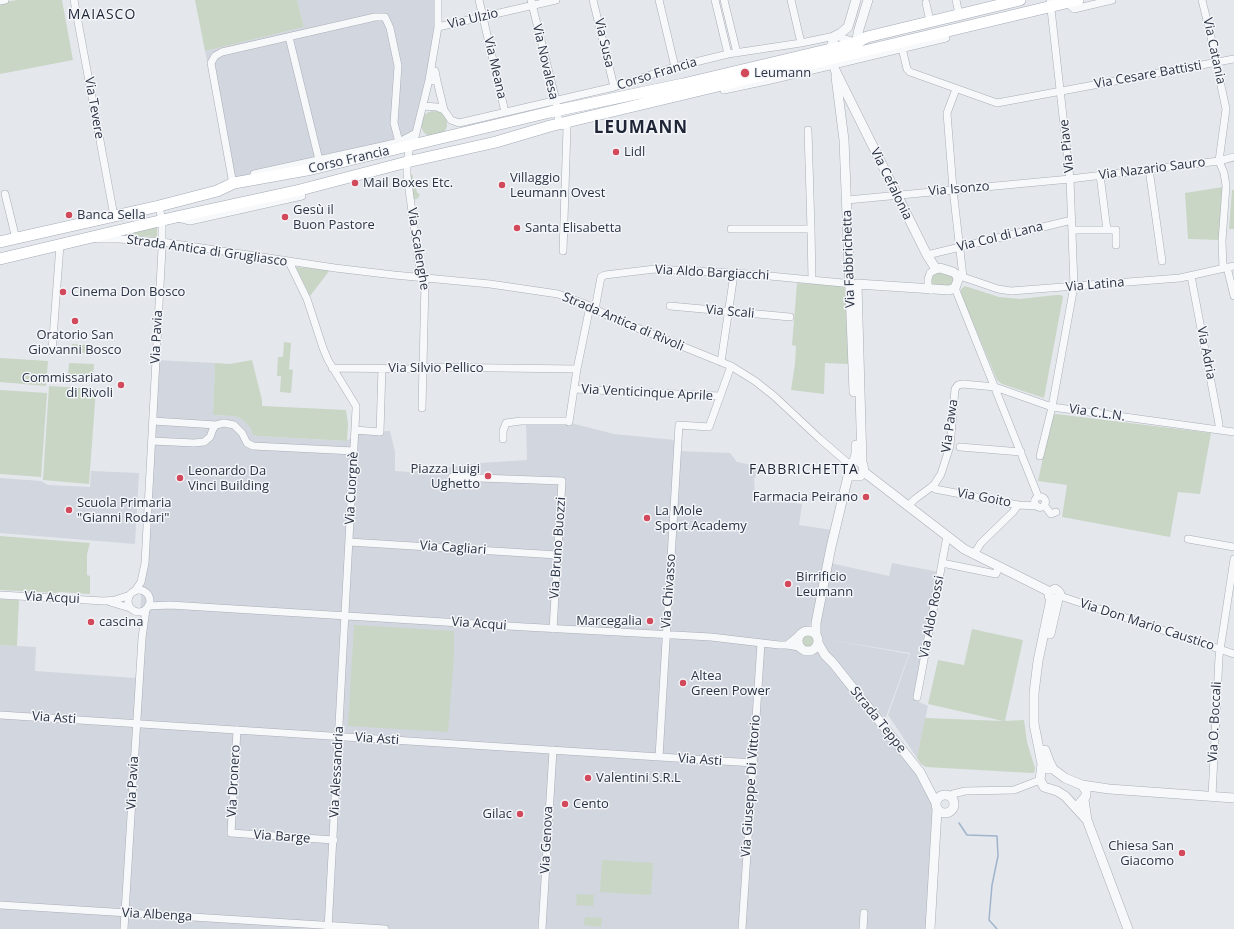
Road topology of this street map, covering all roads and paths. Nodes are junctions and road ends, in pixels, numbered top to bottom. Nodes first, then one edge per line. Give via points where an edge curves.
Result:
1 (5, 0) edge
2 (74, 0) edge
3 (438, 0) edge
4 (479, 0) edge
5 (556, 0) edge
6 (593, 0) edge
7 (659, 0) edge
8 (715, 0) edge
9 (724, 0) edge
10 (791, 0) edge
11 (856, 0) edge
12 (868, 0) edge
13 (956, 0) edge
14 (1020, 0) edge
15 (1078, 0) edge
16 (1112, 0) edge
17 (1202, 0) edge
18 (0, 1) edge
19 (998, 2) edge
20 (532, 3) edge
21 (926, 3) dead end
22 (1051, 3) edge
23 (1067, 3) junction
24 (959, 14) junction
25 (483, 17) junction
26 (930, 21) junction
27 (438, 27) junction
28 (945, 32) junction
29 (835, 36) junction
30 (289, 37) junction
31 (801, 43) junction
32 (857, 48) junction
33 (902, 48) junction
34 (736, 53) junction
35 (728, 54) junction
36 (1234, 58) edge
37 (833, 60) junction
38 (1217, 62) junction
39 (675, 67) junction
40 (435, 71) dead end
41 (429, 80) junction
42 (437, 81) junction
43 (614, 87) junction
44 (684, 89) junction
45 (956, 89) junction
46 (1061, 90) junction
47 (849, 98) junction
48 (840, 101) junction
49 (423, 106) junction
50 (556, 106) junction
51 (1234, 107) edge
52 (1226, 109) junction
53 (444, 110) junction
54 (505, 112) junction
55 (560, 124) junction
56 (808, 130) dead end
57 (416, 133) junction
58 (398, 142) junction
59 (410, 146) junction
60 (1234, 157) edge
61 (319, 160) junction
62 (1219, 161) junction
63 (407, 162) junction
64 (1149, 169) junction
65 (1100, 175) junction
66 (232, 179) junction
67 (1070, 179) junction
68 (953, 189) junction
69 (6, 194) dead end
70 (896, 195) junction
71 (847, 200) junction
72 (160, 206) junction
73 (114, 214) junction
74 (1072, 220) junction
75 (162, 221) junction
76 (811, 228) junction
77 (731, 229) dead end
78 (1072, 230) junction
79 (1107, 230) junction
80 (118, 235) junction
81 (16, 239) junction
82 (0, 242) edge
83 (162, 242) junction
84 (60, 244) junction
85 (1116, 244) dead end
86 (959, 247) junction
87 (563, 251) dead end
88 (927, 255) junction
89 (0, 259) edge
90 (1162, 261) dead end
91 (289, 262) junction
92 (1228, 267) edge
93 (335, 268) joint
94 (936, 269) junction
95 (734, 274) junction
96 (960, 276) junction
97 (1191, 276) junction
98 (421, 278) junction
99 (812, 280) junction
100 (854, 284) junction
101 (1074, 286) junction
102 (955, 288) junction
103 (932, 290) junction
104 (1234, 296) edge
105 (670, 306) dead end
106 (592, 307) junction
107 (729, 312) junction
108 (790, 317) dead end
109 (52, 351) dead end
110 (721, 362) junction
111 (731, 366) junction
112 (423, 367) junction
113 (332, 368) junction
114 (382, 368) junction
115 (577, 369) junction
116 (963, 384) joint
117 (995, 387) junction
118 (574, 389) junction
119 (719, 396) junction
120 (1052, 407) junction
121 (422, 408) dead end
122 (153, 421) junction
123 (216, 425) junction
124 (355, 430) junction
125 (1219, 430) junction
126 (1234, 432) edge
127 (503, 439) dead end
128 (152, 441) junction
129 (960, 447) dead end
130 (354, 451) junction
131 (1021, 452) junction
132 (1040, 456) dead end
133 (853, 467) junction
134 (452, 477) dead end
135 (932, 486) junction
136 (1018, 505) junction
137 (908, 506) junction
138 (1041, 506) junction
139 (1056, 512) dead end
140 (947, 536) junction
141 (1188, 539) dead end
142 (349, 542) junction
143 (1234, 547) edge
144 (974, 554) junction
145 (557, 555) junction
146 (1234, 559) edge
147 (942, 562) junction
148 (145, 563) junction
149 (999, 566) junction
150 (132, 593) junction
151 (0, 595) edge
152 (148, 596) junction
153 (1055, 596) junction
154 (104, 601) junction
155 (170, 605) junction
156 (147, 608) junction
157 (132, 610) junction
158 (345, 615) junction
159 (553, 628) junction
160 (666, 634) junction
161 (142, 636) junction
162 (798, 636) junction
163 (814, 640) junction
164 (761, 643) junction
165 (787, 645) junction
166 (799, 648) junction
167 (1220, 648) junction
168 (1234, 654) edge
169 (917, 697) dead end
170 (0, 715) edge
171 (137, 724) junction
172 (237, 730) junction
173 (339, 736) junction
174 (553, 750) junction
175 (659, 757) junction
176 (754, 763) junction
177 (1053, 768) junction
178 (1041, 776) junction
179 (1082, 785) junction
180 (929, 788) junction
181 (1109, 790) junction
182 (1212, 796) junction
183 (947, 797) junction
184 (1085, 798) junction
185 (1234, 798) edge
186 (1072, 803) junction
187 (936, 807) junction
188 (948, 813) junction
189 (1087, 820) junction
190 (937, 827) junction
191 (231, 833) joint
192 (334, 840) junction
193 (0, 906) edge
194 (864, 913) dead end
195 (125, 914) junction
196 (328, 927) edge
197 (124, 929) edge
198 (385, 929) edge
199 (542, 929) edge
200 (742, 929) edge
201 (863, 929) edge
202 (930, 929) edge
203 (1128, 929) edge

1 - 18 street
2 - 73 street, Via Tevere
3 - 27 street, Via Scalenghe
4 - 25 street, Via Meana
5 - 20 street, Via Ulzio
6 - 43 street, Via Susa
7 - 39 street
8 - 35 street
9 - 34 street
10 - 31 street
11 - 29 street via 848,27
12 - 32 street
13 - 24 street
14 - 19 main road, Corso Francia
15 - 23 main road, Corso Francia
16 - 23 street, Corso Francia via 1074,9
17 - 38 street, Via Catania
19 - 24 main road, Corso Francia
20 - 25 street, Via Ulzio
20 - 50 street, Via Novalesa
21 - 26 street
22 - 23 main road, Corso Francia
22 - 28 main road, Corso Francia
22 - 46 street, Via Piave
24 - 26 main road, Corso Francia
25 - 27 street, Via Ulzio
25 - 54 street, Via Meana
26 - 32 main road, Corso Francia via 867,37
27 - 41 street, Via Scalenghe
28 - 32 main road, Corso Francia
28 - 33 street, Corso Francia via 946,38
29 - 31 street, Corso Francia
29 - 32 street
29 - 37 street
30 - 58 street, Corso Francia via 375,17 385,17 390,28 398,66 394,123
30 - 61 street, Corso Francia
30 - 66 street, Corso Francia via 222,52 215,56 211,63
31 - 34 street, Corso Francia
32 - 37 main road, Corso Francia
33 - 37 street, Corso Francia
33 - 45 street, Via Cesare Battisti via 910,72
34 - 35 street, Corso Francia
35 - 39 street, Corso Francia
36 - 38 street, Via Cesare Battisti
37 - 44 main road, Corso Francia
37 - 44 main road, Corso Francia via 724,87
37 - 47 street, Via Cefalonia
37 - 48 street, Via Fabbrichetta
38 - 46 street, Via Cesare Battisti
38 - 52 street, Via Catania
39 - 43 street, Corso Francia
40 - 42 street
41 - 42 street
41 - 49 street, Via Scalenghe
42 - 53 street
43 - 50 street, Corso Francia
44 - 50 main road, Corso Francia
44 - 55 main road, Corso Francia
45 - 46 street, Via Cesare Battisti via 997,103
45 - 68 street via 947,113
46 - 67 street, Via Piave
47 - 48 street
47 - 70 street, Via Cefalonia
48 - 71 street, Via Fabbrichetta
49 - 53 street
49 - 57 street, Via Scalenghe
50 - 54 street, Corso Francia
50 - 55 street, Via Novalesa
50 - 59 main road, Corso Francia
51 - 52 street
52 - 62 street, Via Catania
53 - 54 street, Corso Francia via 451,120 459,123
55 - 63 main road, Corso Francia via 496,142
55 - 87 street via 567,127
56 - 76 street
57 - 58 street, Corso Francia
57 - 59 street, Via Scalenghe
58 - 61 street, Corso Francia
59 - 63 street, Via Scalenghe
59 - 72 main road, Corso Francia via 312,169 234,183 217,191
60 - 62 street, Via Nazario Sauro
61 - 66 street, Corso Francia
62 - 64 street, Via Nazario Sauro
62 - 92 street, Via Catania via 1226,186 1222,241
63 - 75 main road, Corso Francia via 300,190
63 - 98 street, Via Scalenghe
64 - 65 street, Via Nazario Sauro
64 - 90 street
65 - 67 street, Via Nazario Sauro
65 - 79 street
66 - 73 street, Corso Francia via 225,184
67 - 68 street, Via Isonzo
67 - 74 street, Via Piave
68 - 70 street, Via Isonzo
68 - 86 street
69 - 81 street
70 - 71 street, Via Isonzo
70 - 88 street, Via Cefalonia
71 - 100 street, Via Fabbrichetta
72 - 73 main road, Corso Francia
72 - 75 street, Via Pavia
73 - 81 main road, Corso Francia
74 - 78 street, Via Piave
74 - 86 street, Via Col di Lana
75 - 80 main road, Corso Francia
75 - 83 street, Via Pavia
76 - 77 street
76 - 99 street
78 - 79 street
78 - 101 street, Via Piave
79 - 85 street via 1116,230
80 - 83 street, Strada Antica di Grugliasco
80 - 84 main road, Corso Francia
81 - 82 main road, Corso Francia
83 - 91 street, Strada Antica di Grugliasco
83 - 122 street, Via Pavia
84 - 89 main road, Corso Francia
84 - 109 street
86 - 88 street, Via Col di Lana
86 - 96 street
88 - 94 street, Via Cefalonia
91 - 93 street, Strada Antica di Grugliasco
91 - 113 street, Via Cuorgnè via 307,299
92 - 97 street, Via Latina
92 - 104 street, Via Catania
93 - 98 street, Strada Antica di Rivoli
94 - 96 street via 944,269
94 - 103 street via 930,273 928,279 928,285
95 - 99 street, Via Aldo Bargiacchi
95 - 106 street, Via Aldo Bargiacchi via 655,269 605,274 600,278
95 - 107 street
96 - 101 street, Via Latina via 1011,291
96 - 102 street
97 - 101 street, Via Latina
97 - 125 street, Via Adria
98 - 106 street, Strada Antica di Rivoli via 490,284 558,294
98 - 112 street, Via Scalenghe via 425,283
99 - 100 street, Via Aldo Bargiacchi
100 - 103 street
100 - 133 street, Via Fabbrichetta via 856,451
101 - 120 street, Via Piave
102 - 103 street
102 - 117 street
105 - 107 street, Via Scali
106 - 110 street, Strada Antica di Rivoli via 610,317
106 - 115 street, Via Aldo Bargiacchi
107 - 108 street, Via Scali
107 - 110 street
110 - 111 street, Strada Antica di Rivoli
111 - 119 street
111 - 133 street, Strada Antica di Rivoli via 769,392
112 - 114 street, Via Silvio Pellico
112 - 115 street, Via Silvio Pellico
112 - 121 street, Via Scalenghe
113 - 114 street
113 - 124 street, Via Cuorgnè via 356,406
114 - 124 street, Via Silvio Pellico via 380,432
115 - 118 street, Via Aldo Bargiacchi
116 - 117 street, Via C.L.N.
116 - 135 street, Via Pawa via 955,389 950,446 941,474
117 - 120 street, Via C.L.N.
117 - 131 street
118 - 119 street, Via Venticinque Aprile
118 - 127 street, Via Aldo Bargiacchi via 569,422 506,423
119 - 160 street, Via Chivasso via 709,427 679,426
120 - 125 street, Via C.L.N.
120 - 132 street, Via Piave
122 - 123 street
122 - 128 street, Via Pavia
123 - 128 street via 210,437 204,442
123 - 130 street via 234,425 252,446
124 - 130 street, Via Cuorgnè
125 - 126 street, Via C.L.N.
128 - 148 street, Via Pavia
129 - 131 street
130 - 142 street, Via Cuorgnè
131 - 138 street via 1038,496 1034,502
133 - 137 street, Via Don Mario Caustico via 858,477 864,472
133 - 163 street via 844,491 831,547
134 - 145 street, Via Bruno Buozzi via 562,481
135 - 136 street, Via Goito via 935,489
135 - 137 street, Via Pawa
136 - 138 street, Via Goito
136 - 144 street via 980,543
137 - 140 street, Via Don Mario Caustico
138 - 139 street via 1051,514
140 - 144 street, Via Don Mario Caustico
140 - 147 street, Via Aldo Rossi
141 - 143 street
142 - 145 street, Via Cagliari
142 - 158 street, Via Cuorgnè
144 - 149 street, Via Don Mario Caustico
145 - 159 street, Via Bruno Buozzi
146 - 167 street, Via O. Boccali
147 - 149 street via 996,574
147 - 169 street, Via Aldo Rossi
148 - 150 street, Via Pavia via 142,582
148 - 152 street, Via Pavia
149 - 153 street, Via Don Mario Caustico
150 - 152 street via 141,591
150 - 154 street, Via Acqui via 115,600
150 - 157 street via 128,602
151 - 154 street, Via Acqui
152 - 155 street, Via Acqui
152 - 156 street
153 - 167 street, Via Don Mario Caustico
153 - 177 street via 1040,702 1043,741
153 - 178 street via 1038,661 1034,693 1034,724 1042,759
154 - 157 street, Via Acqui
155 - 156 street, Via Acqui
155 - 158 street, Via Acqui
156 - 157 street via 141,612
156 - 161 street, Via Pavia
157 - 161 street, Via Pavia via 139,617
158 - 159 street, Via Acqui
158 - 173 street, Via Alessandria
159 - 160 street, Via Acqui
160 - 164 street, Via Acqui
160 - 175 street, Via Chivasso
161 - 171 street, Via Pavia
162 - 163 street via 804,631
162 - 165 street
162 - 166 street
163 - 166 street, Via Acqui via 807,652
163 - 180 street, Strada Teppe via 913,764
164 - 165 street, Via Acqui
164 - 176 street, Via Giuseppe Di Vittorio
165 - 166 street, Via Acqui
167 - 168 street, Via Don Mario Caustico
167 - 182 street, Via O. Boccali
170 - 171 street, Via Asti
171 - 172 street, Via Asti
171 - 195 street, Via Pavia
172 - 173 street, Via Asti
172 - 191 street, Via Dronero
173 - 174 street, Via Asti
173 - 192 street, Via Alessandria
174 - 175 street, Via Asti
174 - 199 street, Via Genova
175 - 176 street, Via Asti
176 - 200 street, Via Giuseppe Di Vittorio
177 - 178 street via 1046,769
177 - 179 street via 1065,778
178 - 183 street via 1014,790 965,791
178 - 186 street via 1044,787 1061,794
179 - 181 street
179 - 184 street via 1086,791
180 - 183 street, Strada Teppe
180 - 187 street, Strada Teppe
181 - 182 street
181 - 184 street
182 - 185 street
183 - 187 street via 938,798
183 - 188 street via 954,807
184 - 186 street via 1080,803
184 - 189 street
186 - 189 street
187 - 188 street via 942,814
187 - 190 street, Strada Teppe
188 - 190 street
189 - 203 street
190 - 202 street, Strada Teppe
191 - 192 street, Via Barge
192 - 196 street, Via Alessandria
193 - 195 street, Via Albenga
194 - 201 street
195 - 196 street, Via Albenga
195 - 197 street, Via Pavia
196 - 198 street, Via Albenga

